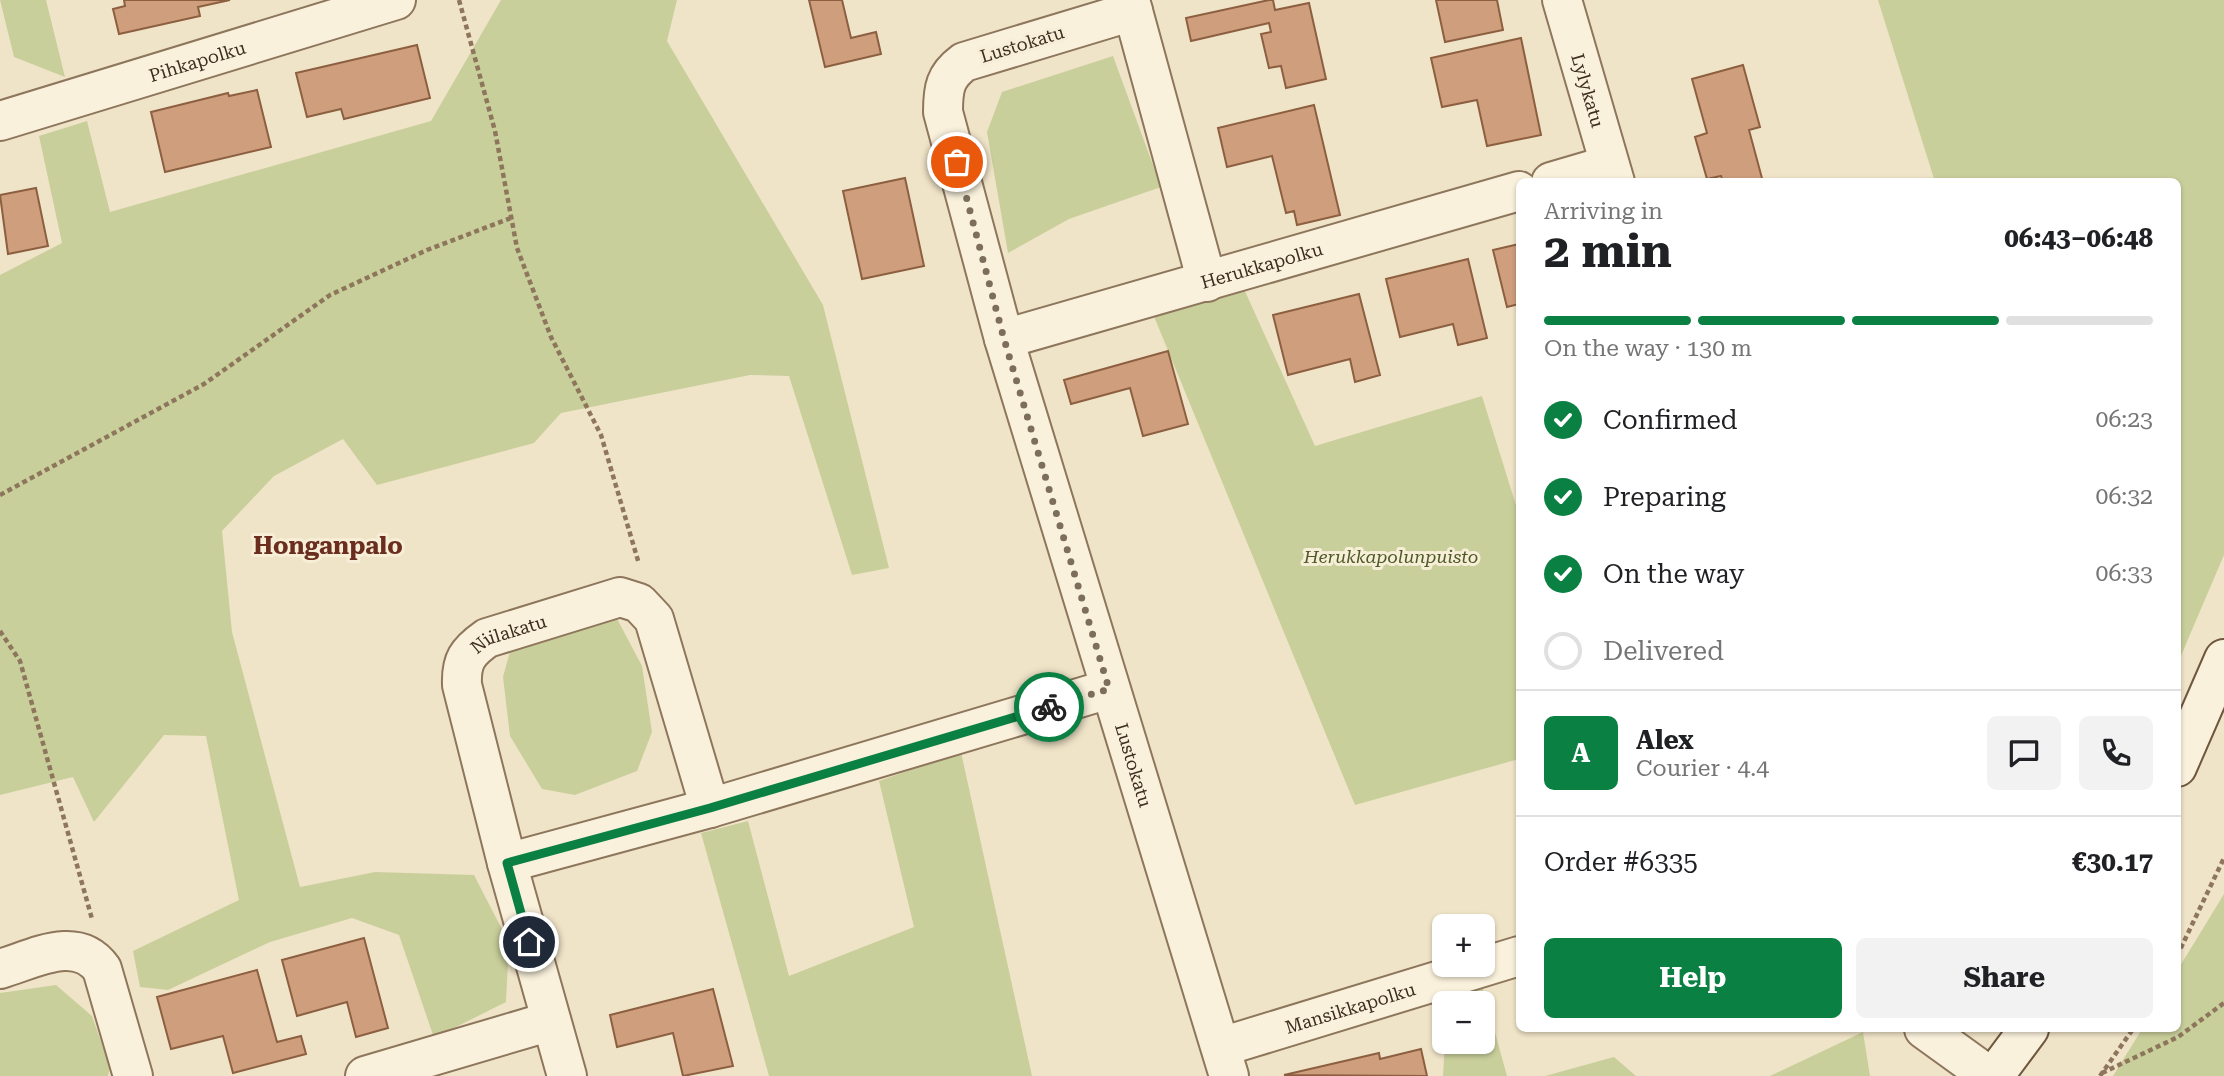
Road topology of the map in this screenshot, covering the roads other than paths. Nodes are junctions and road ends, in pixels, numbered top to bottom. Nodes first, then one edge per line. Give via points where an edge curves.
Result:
1 (396, 0) edge
2 (1562, 0) edge
3 (1132, 5) edge
4 (0, 121) edge
5 (1612, 174) edge
6 (1582, 178) edge
7 (1516, 192) edge
8 (1207, 282) junction
9 (1004, 339) junction
10 (2224, 659) edge
11 (1109, 689) junction
12 (2181, 758) edge
13 (710, 808) junction
14 (507, 863) junction
15 (1516, 957) edge
16 (0, 969) edge
17 (551, 1021) junction
18 (1928, 1032) edge
19 (2027, 1032) edge
20 (1225, 1062) edge
21 (133, 1076) edge
22 (365, 1076) edge
23 (567, 1076) edge
24 (1992, 1076) edge

1 - 4 street, Pihkapolku
2 - 5 street, Lylykatu
3 - 8 street
3 - 9 street, Lustokatu via 964,62 949,73 943,112
5 - 6 street
7 - 8 street, Herukkapolku
8 - 9 street, Herukkapolku
9 - 11 street, Lustokatu
10 - 12 street
11 - 13 street
11 - 20 street, Lustokatu
13 - 14 street
13 - 14 street, Niilakatu via 654,619 639,603 620,597 487,638 470,649 462,665 462,685
14 - 17 street, Niilakatu
15 - 20 street, Mansikkapolku
16 - 21 street via 65,950 94,958 102,969
17 - 22 street
17 - 23 street, Niilakatu
18 - 24 street
19 - 24 street

